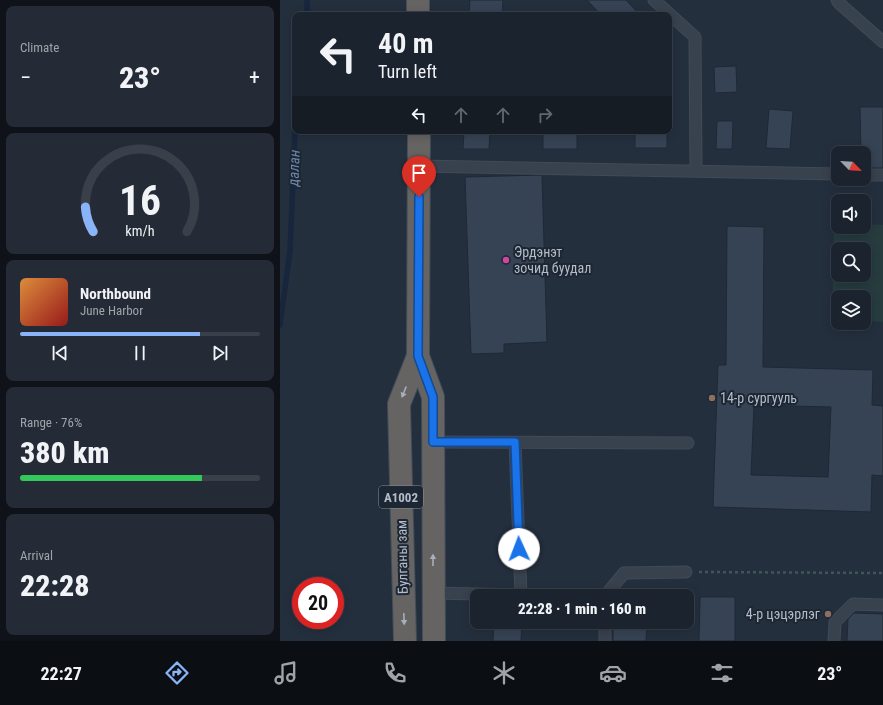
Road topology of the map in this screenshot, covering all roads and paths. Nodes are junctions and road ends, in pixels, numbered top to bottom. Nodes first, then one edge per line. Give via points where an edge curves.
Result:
1 (418, 0) edge
2 (654, 0) edge
3 (837, 0) edge
4 (418, 12) edge
5 (667, 12) edge
6 (672, 16) edge
7 (883, 42) edge
8 (419, 134) edge
9 (419, 166) junction
10 (696, 170) junction
11 (831, 174) edge
12 (871, 175) edge
13 (883, 175) edge
14 (418, 356) junction
15 (433, 442) junction
16 (515, 442) junction
17 (688, 443) dead end
18 (686, 572) joint
19 (883, 574) edge
20 (521, 589) edge
21 (611, 589) edge
22 (433, 593) junction
23 (470, 594) edge
24 (883, 605) edge
25 (605, 629) edge
26 (405, 641) edge
27 (434, 641) edge
28 (605, 641) edge
29 (834, 641) edge

1 - 4 highway
2 - 5 lane
3 - 7 lane
6 - 10 lane via 695,37
8 - 9 highway, Булганы зам / A1002
9 - 10 lane
9 - 14 highway, Булганы зам / A1002
10 - 11 lane
12 - 13 lane
14 - 15 highway, Булганы зам / A1002 via 433,397
14 -> 26 highway, Булганы зам / A1002 via 399,404
15 - 16 lane
22 -> 15 highway, Булганы зам / A1002
16 - 17 lane
16 - 20 lane
18 - 19 path
18 - 21 lane via 624,573
22 - 23 lane
22 - 27 highway, Булганы зам / A1002
24 - 29 lane via 853,604 835,622
25 - 28 lane

